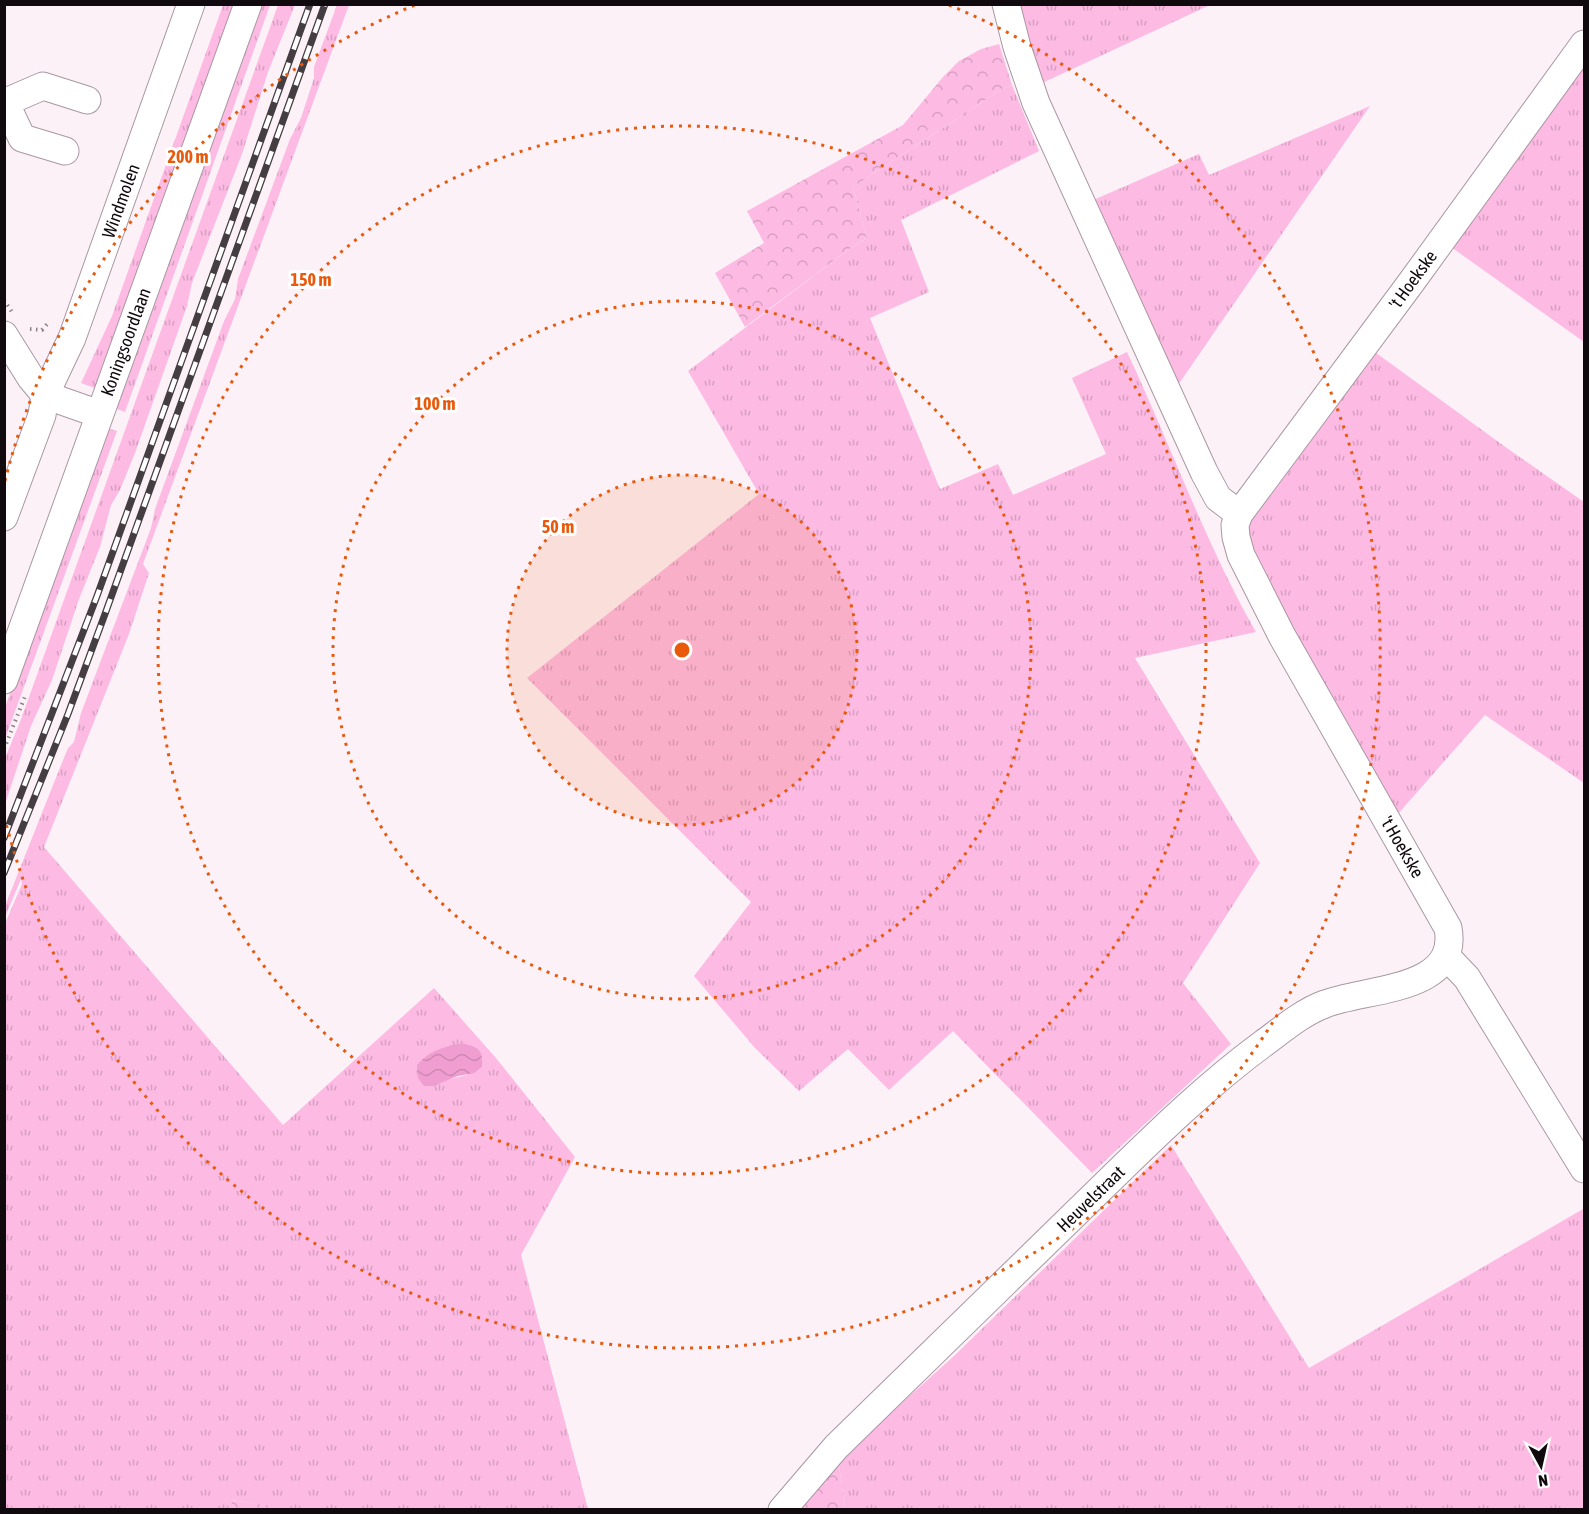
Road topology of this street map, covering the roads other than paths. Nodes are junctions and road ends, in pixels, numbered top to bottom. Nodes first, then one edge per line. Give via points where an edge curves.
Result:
1 (191, 4) edge
2 (248, 4) edge
3 (1006, 4) edge
4 (1584, 44) edge
5 (87, 100) dead end
6 (5, 101) edge
7 (65, 151) dead end
8 (16, 326) edge
9 (45, 395) junction
10 (99, 414) junction
11 (1239, 514) junction
12 (4, 516) edge
13 (4, 680) edge
14 (1447, 957) junction
15 (1584, 1168) edge
16 (782, 1509) edge

1 - 9 street, Windmolen via 72,338
2 - 10 street, Koningsoordlaan
3 - 11 street via 1036,103 1204,472 1218,498
4 - 11 street, 't Hoekske
5 - 6 street via 43,86
6 - 7 street via 22,138
8 - 9 street via 31,378
9 - 10 street
9 - 12 street, Windmolen via 42,415
10 - 13 street, Koningsoordlaan
11 - 14 street, 't Hoekske via 1235,525 1241,555 1303,675 1444,919 1450,938
14 - 15 street via 1467,978
14 - 16 street, Heuvelstraat via 1434,970 1399,987 1335,1001 1309,1012 1197,1097 836,1447

